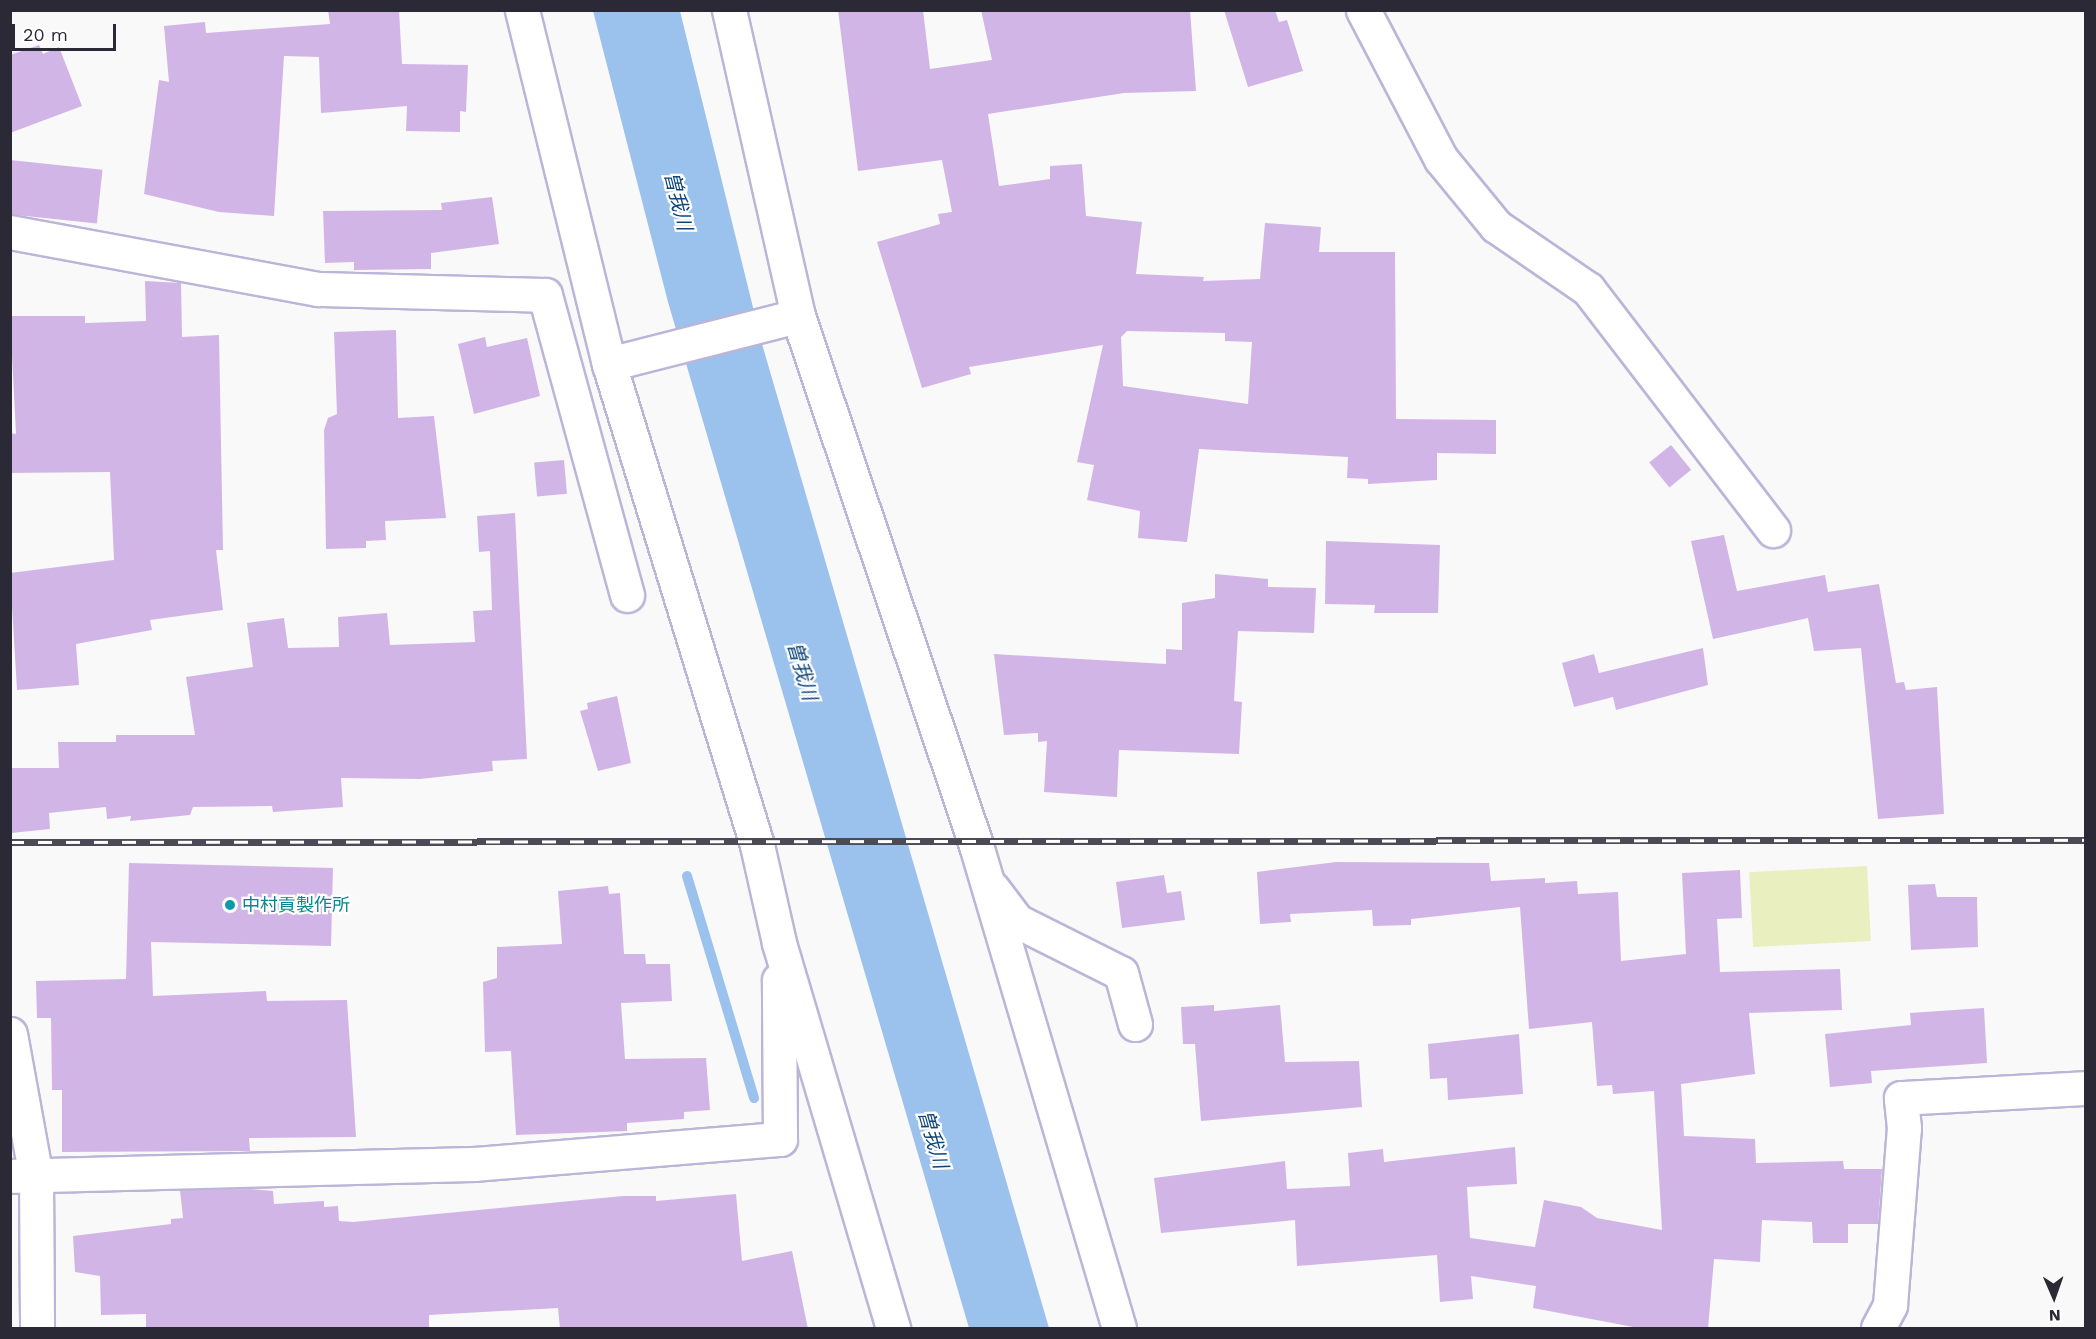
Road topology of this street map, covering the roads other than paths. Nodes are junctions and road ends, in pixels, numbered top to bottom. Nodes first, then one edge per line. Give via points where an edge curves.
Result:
1 (522, 10) edge
2 (729, 10) edge
3 (1363, 10) edge
4 (10, 232) edge
5 (798, 316) junction
6 (619, 360) junction
7 (1773, 530) dead end
8 (627, 595) dead end
9 (982, 874) junction
10 (779, 943) junction
11 (1135, 1024) dead end
12 (10, 1034) edge
13 (2085, 1088) edge
14 (23, 1177) edge
15 (37, 1329) edge
16 (893, 1329) edge
17 (1119, 1329) edge
18 (1878, 1329) edge

1 - 6 street
2 - 5 street
3 - 7 street via 1441,159 1496,226 1588,289
4 - 8 street via 318,289 545,295
5 - 6 street
5 - 9 street
6 - 10 street via 757,845
9 - 11 street via 1017,921 1121,973
9 - 17 street
10 - 14 street via 780,1139 474,1164
10 - 16 street
12 - 14 street
13 - 18 street via 1901,1098 1904,1128 1890,1305
14 - 15 street

